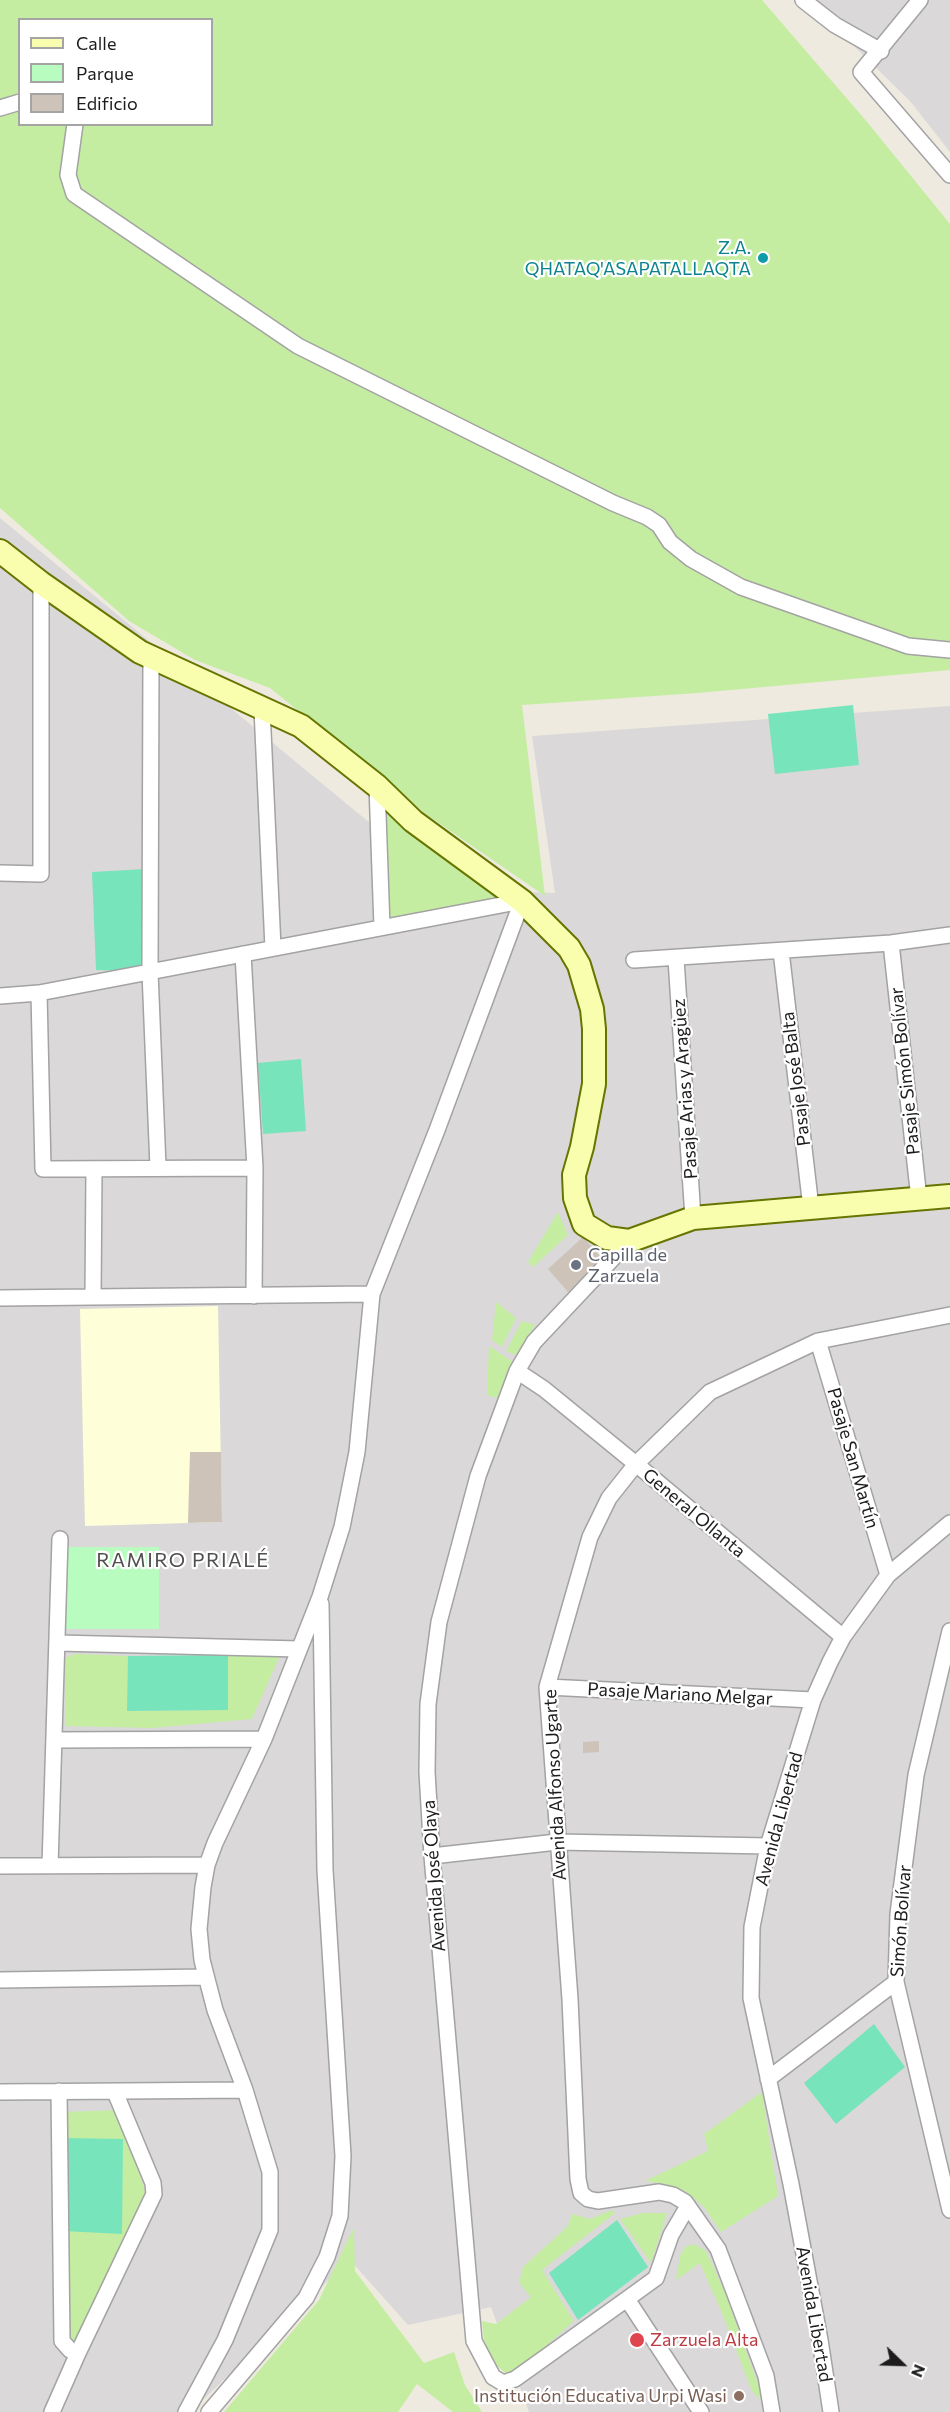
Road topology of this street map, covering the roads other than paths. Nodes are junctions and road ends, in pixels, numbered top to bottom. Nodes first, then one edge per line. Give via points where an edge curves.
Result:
1 (803, 0) edge
2 (920, 0) edge
3 (881, 51) junction
4 (18, 103) edge
5 (0, 108) edge
6 (75, 126) edge
7 (950, 175) edge
8 (0, 551) edge
9 (41, 583) junction
10 (950, 650) edge
11 (151, 657) junction
12 (262, 709) junction
13 (378, 786) junction
14 (0, 873) edge
15 (522, 901) junction
16 (382, 927) junction
17 (950, 935) edge
18 (891, 943) junction
19 (273, 948) junction
20 (782, 951) junction
21 (243, 954) junction
22 (676, 959) junction
23 (634, 960) dead end
24 (150, 972) junction
25 (39, 993) junction
26 (0, 996) edge
27 (158, 1167) junction
28 (255, 1168) junction
29 (94, 1170) junction
30 (950, 1196) edge
31 (919, 1199) junction
32 (811, 1208) junction
33 (693, 1218) junction
34 (629, 1241) junction
35 (372, 1294) junction
36 (254, 1296) junction
37 (93, 1297) junction
38 (0, 1298) edge
39 (950, 1315) edge
40 (818, 1341) junction
41 (517, 1371) junction
42 (636, 1464) junction
43 (950, 1523) edge
44 (60, 1539) dead end
45 (888, 1575) junction
46 (321, 1598) junction
47 (950, 1631) edge
48 (843, 1637) junction
49 (58, 1643) junction
50 (300, 1649) junction
51 (547, 1687) junction
52 (813, 1700) junction
53 (264, 1739) junction
54 (54, 1740) junction
55 (557, 1842) junction
56 (768, 1846) junction
57 (432, 1856) junction
58 (207, 1864) junction
59 (0, 1866) edge
60 (50, 1866) junction
61 (206, 1977) junction
62 (0, 1980) edge
63 (896, 1982) junction
64 (768, 2079) junction
65 (245, 2090) junction
66 (59, 2091) junction
67 (0, 2092) edge
68 (115, 2092) junction
69 (688, 2206) junction
70 (950, 2210) edge
71 (627, 2299) junction
72 (78, 2353) junction
73 (52, 2412) edge
74 (186, 2412) edge
75 (209, 2412) edge
76 (701, 2412) edge
77 (772, 2412) edge
78 (831, 2412) edge

1 - 3 street via 835,25
2 - 3 street
3 - 7 street via 861,72
4 - 5 street
6 - 10 street via 68,175 74,194 298,346 647,517 691,559 741,587 908,646
8 - 9 street
9 - 11 street
9 - 14 street via 41,874
11 - 12 street
11 - 24 street
12 - 13 street via 301,726
12 - 19 street
13 - 15 street via 413,821
13 - 16 street
15 - 16 street
15 - 34 street via 569,948 579,965 592,1009 594,1084 574,1175 575,1198 584,1224 607,1238
15 - 35 street
16 - 19 street
17 - 18 street
18 - 20 street
18 - 31 street, Pasaje Simón Bolívar
19 - 21 street
20 - 22 street
20 - 32 street, Pasaje José Balta
21 - 24 street
21 - 28 street
22 - 23 street
22 - 33 street, Pasaje Arias y Aragüez
24 - 25 street
24 - 27 street
25 - 26 street
25 - 29 street via 43,1169
27 - 28 street
27 - 29 street
28 - 36 street
29 - 37 street
30 - 31 street
31 - 32 street
32 - 33 street
33 - 34 street
34 - 41 street, Avenida José Olaya via 540,1335
35 - 36 street
35 - 46 street via 357,1452 342,1527
36 - 37 street
37 - 38 street
39 - 40 street, Avenida Alfonso Ugarte
40 - 42 street, Avenida Alfonso Ugarte via 710,1392
40 - 45 street, Pasaje San Martín
41 - 42 street, General Ollanta
41 - 57 street, Avenida José Olaya via 478,1476 439,1622 428,1704
42 - 48 street, General Ollanta
42 - 51 street, Avenida Alfonso Ugarte via 609,1498 590,1537
43 - 45 street, Avenida Libertad
44 - 49 street
45 - 48 street, Avenida Libertad
46 - 50 street
46 - 75 street via 324,1870 343,2156 340,2216 327,2257 306,2298
47 - 63 street, Simón Bolívar via 916,1775 898,1914
48 - 52 street, Avenida Libertad
49 - 50 street
49 - 54 street
50 - 53 street
51 - 52 street, Pasaje Mariano Melgar
51 - 55 street, Avenida Alfonso Ugarte
52 - 56 street, Avenida Libertad
53 - 54 street
53 - 58 street
54 - 60 street
55 - 56 street
55 - 57 street
55 - 69 street, Avenida Alfonso Ugarte via 581,2193 598,2201 665,2192
56 - 64 street, Avenida Libertad via 752,1927 751,1998
57 - 71 street, Avenida José Olaya via 474,2341 493,2377 504,2383
58 - 60 street
58 - 61 street via 199,1929
59 - 60 street
61 - 62 street
61 - 65 street
63 - 64 street
63 - 70 street, Simón Bolívar
64 - 78 street, Avenida Libertad via 791,2184
65 - 68 street
65 - 74 street via 270,2172 270,2230 225,2340
66 - 67 street
66 - 68 street
66 - 72 street via 62,2341
68 - 72 street via 154,2194
69 - 71 street via 671,2235 656,2278
69 - 77 street via 718,2249 766,2376
71 - 76 street
72 - 73 street

